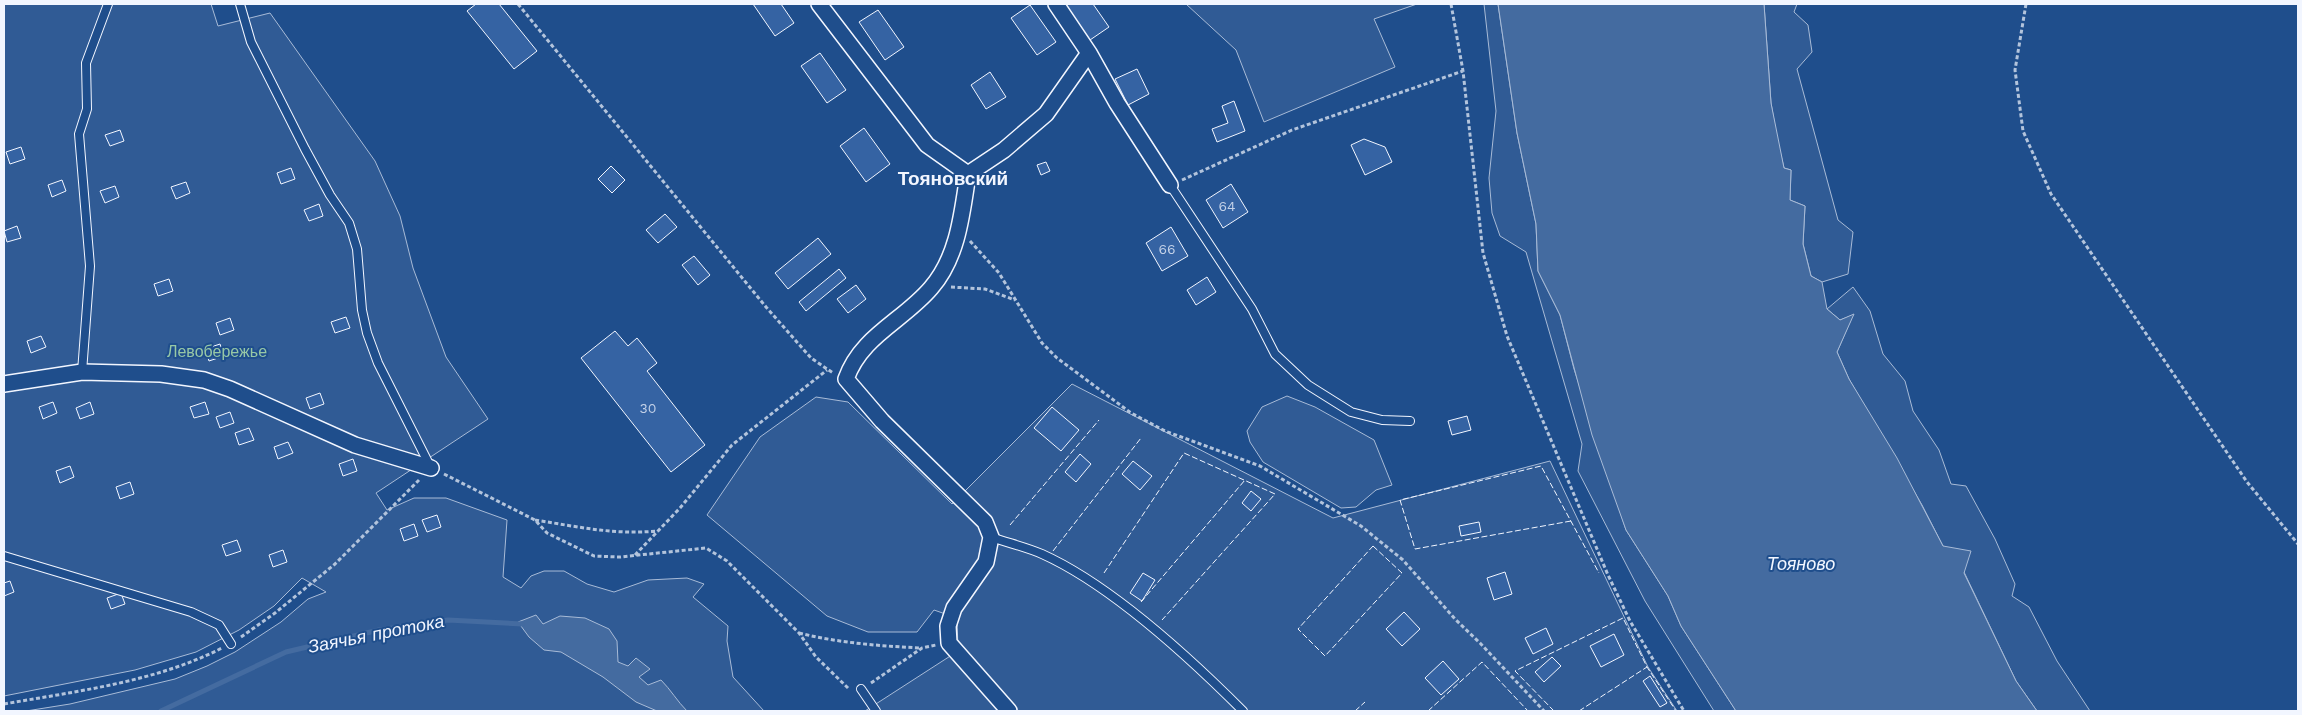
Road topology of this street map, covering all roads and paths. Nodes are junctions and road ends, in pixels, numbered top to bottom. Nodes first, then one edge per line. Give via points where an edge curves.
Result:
1 (108, 4) edge
2 (240, 4) edge
3 (518, 4) edge
4 (819, 4) edge
5 (1056, 4) edge
6 (1451, 4) edge
7 (2026, 4) edge
8 (1089, 52) junction
9 (1463, 71) junction
10 (968, 174) junction
11 (1170, 185) junction
12 (959, 229) junction
13 (931, 288) junction
14 (1016, 301) junction
15 (827, 370) junction
16 (82, 372) junction
17 (846, 379) junction
18 (4, 384) edge
19 (1410, 421) dead end
20 (431, 468) junction
21 (535, 520) junction
22 (659, 531) junction
23 (991, 537) junction
24 (2298, 544) edge
25 (635, 555) junction
26 (4, 556) edge
27 (799, 633) junction
28 (949, 643) junction
29 (231, 644) junction
30 (922, 648) junction
31 (862, 689) junction
32 (4, 704) edge
33 (876, 711) edge
34 (1009, 711) edge
35 (1243, 711) edge
36 (1544, 711) edge
37 (1684, 711) edge

1 - 16 lane via 86,63 87,109 79,134 90,266
2 - 20 lane via 251,42 305,149 349,223 357,250 367,334 378,363
3 - 15 path via 701,225 730,265 811,358
4 - 10 street via 927,145
5 - 8 street
6 - 9 path
7 - 24 path via 2015,70 2023,132 2052,194 2248,482
8 - 10 street via 1046,114 1004,150
8 - 11 street via 1117,103
9 - 11 path via 1292,130
9 - 37 path via 1483,253 1507,336 1611,582 1630,621
10 - 12 street
11 - 19 lane via 1252,309 1275,354 1308,385 1352,412 1382,420
12 - 13 street via 951,256
12 - 14 path via 999,273
13 - 14 path via 985,289
13 - 17 street via 869,343 852,362
14 - 36 path via 1042,343 1052,353 1131,413 1165,431 1260,466 1361,526 1403,560
15 - 17 path
15 - 22 path via 732,445
16 - 18 street
16 - 20 street via 161,374 204,380 355,446
17 - 23 street via 882,421 985,522
20 - 21 path
20 - 29 path via 335,564
21 - 22 path via 602,532
21 - 25 path via 547,533 594,556
22 - 25 path
23 - 28 street via 986,562 954,608 948,626
23 - 35 lane via 1042,554 1091,582 1154,628
25 - 27 path via 706,548 727,560
26 - 29 lane via 191,612 219,625
27 - 30 path via 870,646
27 - 31 path via 834,676 850,689
28 - 30 path
28 - 34 street
29 - 32 path via 171,671
30 - 31 path
31 - 33 lane

